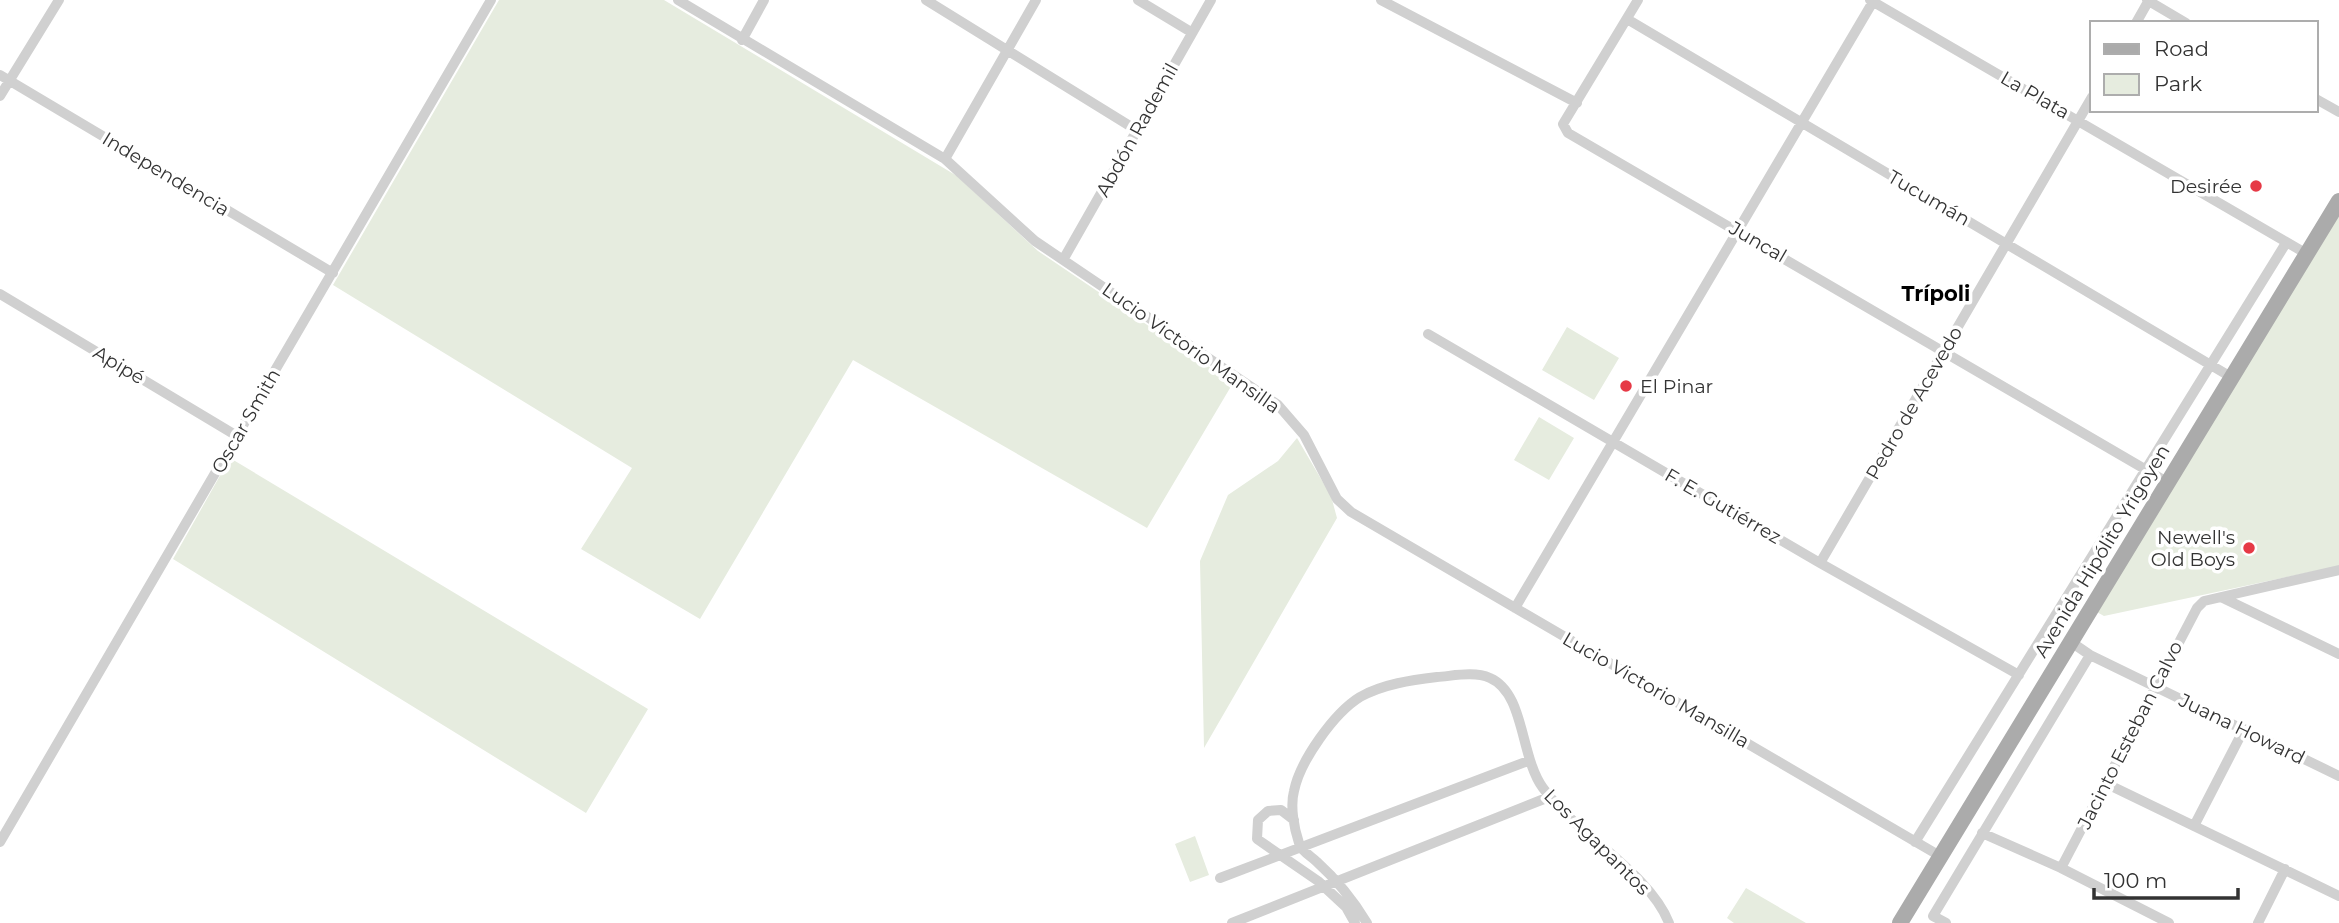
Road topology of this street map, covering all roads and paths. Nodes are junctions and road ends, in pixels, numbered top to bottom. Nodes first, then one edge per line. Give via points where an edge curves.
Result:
1 (59, 0) edge
2 (491, 0) edge
3 (678, 0) edge
4 (764, 0) edge
5 (926, 0) edge
6 (1036, 0) edge
7 (1138, 0) edge
8 (1211, 0) edge
9 (1381, 0) edge
10 (1638, 0) edge
11 (2148, 0) edge
12 (1873, 1) edge
13 (1627, 19) junction
14 (2137, 21) edge
15 (2183, 21) edge
16 (1191, 32) junction
17 (742, 40) junction
18 (1008, 50) junction
19 (5, 78) edge
20 (0, 96) edge
21 (2318, 100) edge
22 (2090, 101) edge
23 (1577, 103) junction
24 (2339, 112) edge
25 (2079, 120) junction
26 (1802, 124) junction
27 (1138, 131) junction
28 (945, 159) junction
29 (2339, 201) edge
30 (1739, 231) junction
31 (2286, 243) junction
32 (2007, 244) junction
33 (2307, 254) junction
34 (1063, 260) junction
35 (333, 273) junction
36 (0, 294) edge
37 (1428, 334) dead end
38 (1944, 351) junction
39 (2212, 366) junction
40 (2231, 377) junction
41 (237, 436) junction
42 (1615, 443) junction
43 (2146, 470) junction
44 (2167, 482) junction
45 (1820, 563) junction
46 (2339, 570) edge
47 (2222, 598) junction
48 (1515, 608) junction
49 (2071, 642) junction
50 (2339, 654) edge
51 (2090, 655) junction
52 (2019, 674) junction
53 (2156, 687) junction
54 (2244, 729) junction
55 (1528, 761) junction
56 (2338, 772) edge
57 (2105, 783) junction
58 (1549, 797) junction
59 (2194, 826) junction
60 (1296, 827) junction
61 (1982, 833) junction
62 (0, 842) edge
63 (1915, 842) junction
64 (1300, 847) junction
65 (1278, 852) junction
66 (1940, 856) junction
67 (2062, 868) junction
68 (2285, 869) junction
69 (1220, 878) dead end
70 (1336, 881) junction
71 (1323, 886) junction
72 (2339, 896) edge
73 (2149, 919) edge
74 (1231, 923) edge
75 (1355, 923) edge
76 (1367, 923) edge
77 (1669, 923) edge
78 (1900, 923) edge
79 (1947, 923) edge
80 (2169, 923) edge
81 (2258, 923) edge

1 - 19 street
2 - 35 street, Oscar Smith
3 - 17 street, Lucio Victorio Mansilla
4 - 17 street
5 - 18 street
6 - 18 street
7 - 16 street
8 - 16 street, Abdón Rademil
9 - 23 street
10 - 13 street
11 - 14 street
11 - 15 street
12 - 25 street, La Plata
12 - 26 street
13 - 23 street
13 - 26 street, Tucumán
16 - 27 street, Abdón Rademil
17 - 28 street, Lucio Victorio Mansilla
18 - 27 street
18 - 28 street
19 - 20 street
19 - 35 street, Independencia
21 - 24 street
22 - 25 street, Pedro de Acevedo
23 - 30 street, Juncal via 1563,124 1568,133
25 - 31 street, La Plata
25 - 32 street, Pedro de Acevedo
26 - 30 street
26 - 32 street, Tucumán
27 - 34 street, Abdón Rademil
28 - 34 street, Lucio Victorio Mansilla via 1035,241
29 - 33 main road, Avenida Hipólito Yrigoyen
30 - 38 street, Juncal
30 - 42 street
31 - 33 street, La Plata
31 - 39 street
32 - 38 street, Pedro de Acevedo
32 - 39 street, Tucumán
33 - 40 main road, Avenida Hipólito Yrigoyen
34 - 48 street, Lucio Victorio Mansilla via 1278,405 1304,435 1337,499 1351,512
35 - 41 street, Oscar Smith
36 - 41 street, Apipé
37 - 42 street, F. E. Gutiérrez
38 - 43 street, Juncal
38 - 45 street, Pedro de Acevedo
39 - 40 street, Tucumán
39 - 43 street
40 - 44 main road, Avenida Hipólito Yrigoyen
41 - 62 street, Oscar Smith
42 - 45 street, F. E. Gutiérrez
42 - 48 street
43 - 44 street, Juncal
43 - 52 street
44 - 49 main road, Avenida Hipólito Yrigoyen
45 - 52 street, F. E. Gutiérrez
46 - 47 street
47 - 50 street
47 - 53 street, Jacinto Esteban Calvo via 2201,603
48 - 63 street, Lucio Victorio Mansilla
49 - 51 street, Juana Howard
49 - 66 main road, Avenida Hipólito Yrigoyen
51 - 53 street, Juana Howard
51 - 61 street
52 - 63 street
53 - 54 street, Juana Howard
53 - 57 street, Jacinto Esteban Calvo
54 - 56 street, Juana Howard
54 - 59 street
55 - 58 street, Los Agapantos
55 - 60 street, Los Agapantos via 1513,702 1503,685 1466,674 1390,685 1361,697 1332,722 1293,792
55 - 64 street
57 - 59 street
57 - 67 street, Jacinto Esteban Calvo
58 - 70 street
58 - 77 street, Los Agapantos via 1644,884
59 - 68 street
60 - 64 street
60 - 65 street via 1290,845
60 - 65 street via 1288,813 1275,809 1258,820 1257,839
61 - 67 street
61 - 79 street via 1933,916
63 - 66 street, Lucio Victorio Mansilla
64 - 65 street
64 - 70 street
65 - 69 street
65 - 71 street
66 - 78 main road, Avenida Hipólito Yrigoyen
67 - 73 street
68 - 72 street
68 - 81 street
70 - 71 street
70 - 76 street
71 - 74 street
71 - 75 street via 1346,907
73 - 80 street

